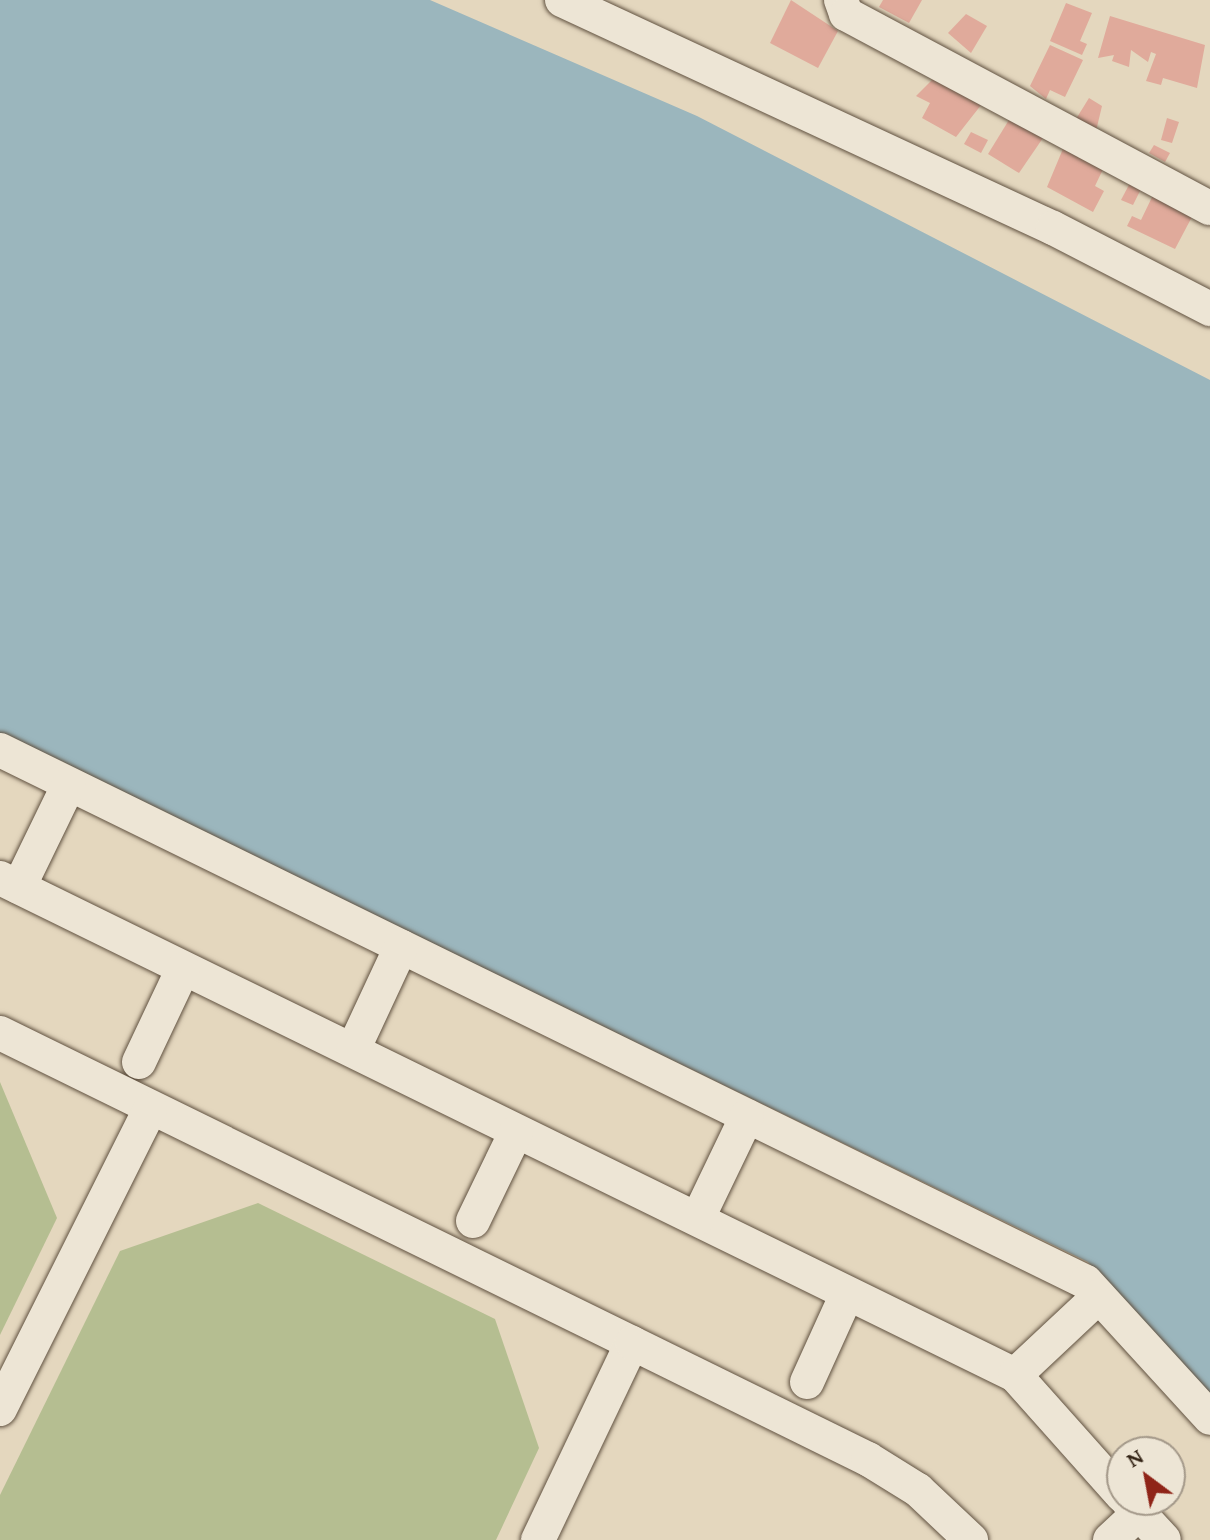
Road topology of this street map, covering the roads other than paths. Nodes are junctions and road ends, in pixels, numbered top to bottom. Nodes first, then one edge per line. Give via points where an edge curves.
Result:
1 (562, 0) edge
2 (841, 0) edge
3 (1210, 208) edge
4 (1210, 309) edge
5 (0, 750) edge
6 (69, 784) junction
7 (10, 883) edge
8 (401, 947) junction
9 (183, 969) junction
10 (0, 1033) edge
11 (353, 1050) junction
12 (139, 1062) dead end
13 (150, 1109) junction
14 (747, 1116) junction
15 (516, 1132) junction
16 (698, 1218) junction
17 (473, 1221) dead end
18 (847, 1294) junction
19 (1099, 1296) junction
20 (632, 1343) junction
21 (1015, 1375) junction
22 (807, 1382) dead end
23 (0, 1409) edge
24 (1210, 1418) edge
25 (1106, 1477) edge
26 (1122, 1516) edge
27 (1141, 1516) edge
28 (538, 1540) edge
29 (971, 1540) edge
30 (1110, 1540) edge
31 (1164, 1540) edge

1 - 4 street via 1053,228
2 - 3 street via 846,14
5 - 6 street
6 - 7 street
6 - 8 street
7 - 9 street
8 - 11 street
8 - 14 street
9 - 11 street
9 - 12 street
10 - 13 street
11 - 15 street
13 - 20 street
13 - 23 street
14 - 16 street
14 - 19 street via 1086,1282
15 - 16 street
15 - 17 street
16 - 18 street
18 - 21 street
18 - 22 street
19 - 21 street
19 - 24 street
20 - 28 street
20 - 29 street via 868,1459 918,1490
21 - 25 street
26 - 30 street
27 - 31 street

